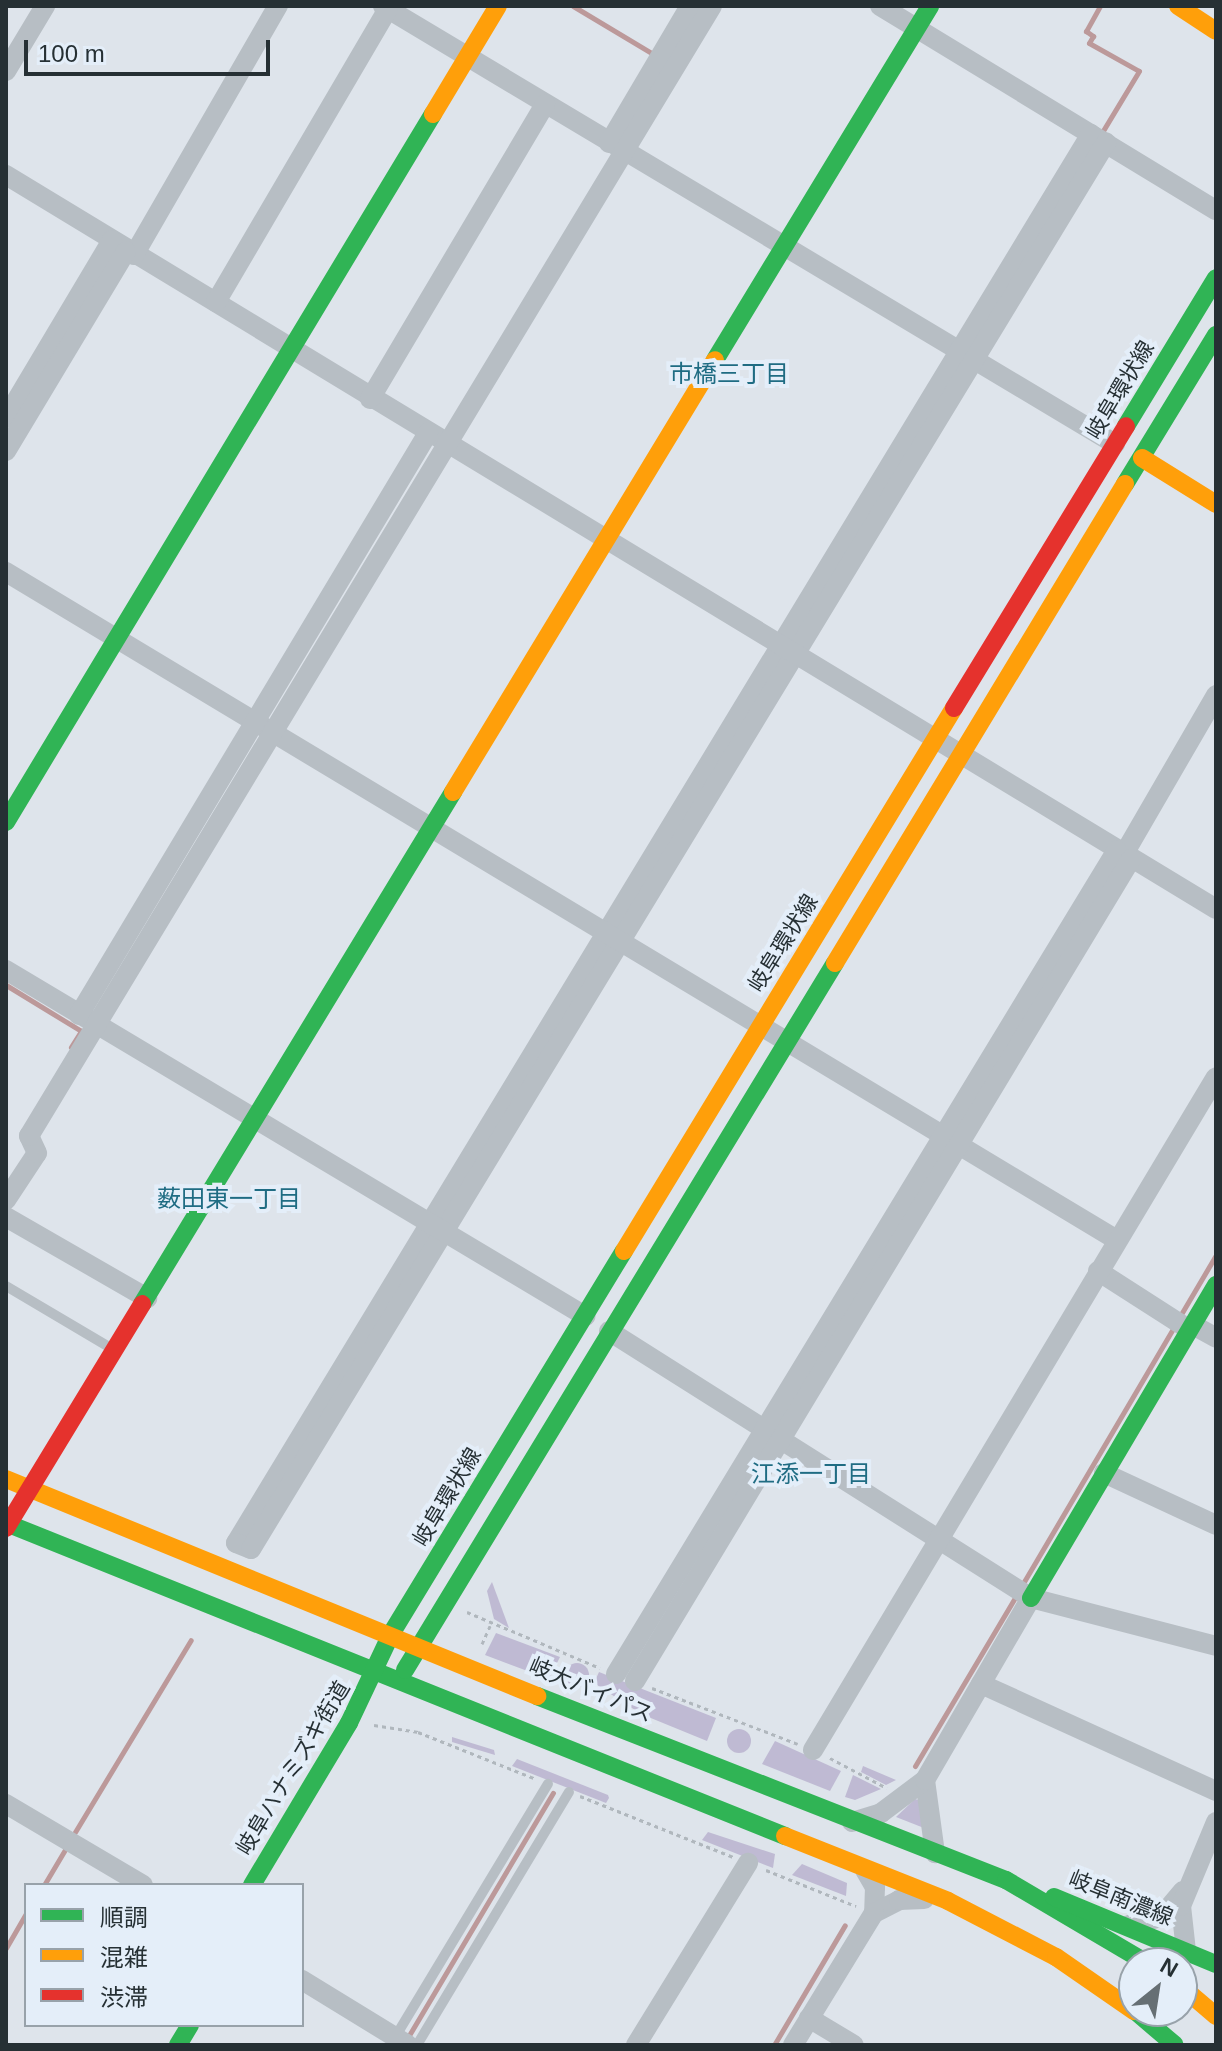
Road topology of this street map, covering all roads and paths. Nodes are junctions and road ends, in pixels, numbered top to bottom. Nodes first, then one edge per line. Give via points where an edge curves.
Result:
1 (45, 6) edge
2 (278, 6) edge
3 (498, 6) edge
4 (690, 6) edge
5 (712, 6) edge
6 (880, 6) edge
7 (930, 6) edge
8 (1178, 6) edge
9 (386, 8) edge
10 (917, 28) junction
11 (1216, 31) edge
12 (467, 58) junction
13 (6, 71) edge
14 (545, 104) junction
15 (1099, 139) junction
16 (616, 147) junction
17 (6, 175) edge
18 (1216, 210) edge
19 (784, 246) junction
20 (124, 249) junction
21 (1216, 278) edge
22 (216, 302) junction
23 (1216, 335) edge
24 (289, 349) junction
25 (969, 357) junction
26 (370, 399) junction
27 (6, 418) edge
28 (437, 438) junction
29 (1115, 444) junction
30 (6, 451) edge
31 (1142, 458) junction
32 (1216, 504) edge
33 (605, 540) junction
34 (6, 572) edge
35 (114, 638) junction
36 (790, 649) junction
37 (1216, 695) edge
38 (263, 727) junction
39 (939, 738) junction
40 (965, 752) junction
41 (6, 822) edge
42 (431, 828) junction
43 (1124, 854) junction
44 (1216, 909) edge
45 (612, 936) junction
46 (6, 970) edge
47 (88, 1020) junction
48 (761, 1025) junction
49 (786, 1040) junction
50 (1216, 1077) edge
51 (255, 1120) junction
52 (951, 1140) junction
53 (6, 1200) edge
54 (6, 1217) edge
55 (435, 1227) junction
56 (1117, 1240) junction
57 (1098, 1271) junction
58 (1216, 1285) edge
59 (6, 1286) edge
60 (147, 1298) junction
61 (585, 1316) junction
62 (1184, 1324) junction
63 (609, 1331) junction
64 (1216, 1338) edge
65 (115, 1350) junction
66 (774, 1433) junction
67 (1104, 1473) junction
68 (6, 1479) edge
69 (30, 1487) junction
70 (7, 1525) edge
71 (1216, 1525) edge
72 (937, 1535) junction
73 (1022, 1592) junction
74 (446, 1601) junction
75 (391, 1634) junction
76 (420, 1645) junction
77 (1216, 1646) edge
78 (376, 1675) junction
79 (625, 1678) junction
80 (981, 1684) junction
81 (392, 1691) junction
82 (374, 1725) dead end
83 (813, 1750) junction
84 (357, 1752) dead end
85 (925, 1780) junction
86 (548, 1784) joint
87 (1216, 1791) edge
88 (569, 1792) joint
89 (908, 1793) junction
90 (6, 1804) edge
91 (851, 1822) junction
92 (1216, 1822) edge
93 (935, 1853) junction
94 (748, 1863) junction
95 (863, 1867) junction
96 (1006, 1880) junction
97 (140, 1883) edge
98 (253, 1883) edge
99 (276, 1883) edge
100 (1187, 1884) junction
101 (948, 1901) junction
102 (874, 1913) junction
103 (1129, 1925) junction
104 (1120, 1947) edge
105 (1177, 1947) edge
106 (1185, 1947) edge
107 (304, 1981) edge
108 (1118, 2000) edge
109 (1198, 2001) edge
110 (1216, 2016) edge
111 (809, 2018) junction
112 (166, 2027) edge
113 (189, 2027) edge
114 (1153, 2027) edge
115 (398, 2042) edge
116 (155, 2045) edge
117 (178, 2045) edge
118 (417, 2045) edge
119 (636, 2045) edge
120 (793, 2045) edge
121 (854, 2045) edge
122 (1175, 2045) edge

1 - 13 street
2 - 20 street
3 - 12 main road
4 - 16 street
5 - 16 street
6 - 10 street
7 - 10 main road
8 - 11 main road
9 - 12 street
9 - 22 street
10 - 15 street
10 - 19 main road
12 - 14 street
12 - 24 main road
14 - 16 street
14 - 26 street
15 - 18 street
15 - 25 street
16 - 19 street
16 - 28 street
17 - 20 street
19 - 25 street
19 - 33 main road
20 - 22 street
20 - 27 street
20 - 30 street
21 - 29 main road, 岐阜環状線
22 - 24 street
23 - 31 main road
24 - 26 street
24 - 35 main road
25 - 29 street
25 - 36 street
26 - 28 street
28 - 33 street
28 - 38 street
29 - 39 main road, 岐阜環状線
31 - 32 main road
31 - 40 main road
33 - 36 street
33 - 42 main road
34 - 35 street
35 - 38 street
35 - 41 main road
36 - 39 street
36 - 45 street
37 - 43 street
38 - 42 street
38 - 47 street
39 - 40 street
39 - 48 main road, 岐阜環状線
40 - 43 street
40 - 49 main road
42 - 45 street
42 - 51 main road
43 - 44 street
43 - 52 street
45 - 48 street
45 - 55 street
46 - 47 street
47 - 51 street
47 - 53 street via 29,1136 37,1153
48 - 49 street
48 - 61 main road, 岐阜環状線
49 - 52 street
49 - 63 main road
50 - 56 street
51 - 55 street
51 - 60 main road
52 - 56 street
52 - 66 street
54 - 60 street
55 - 55 street via 251,1549 236,1543
55 - 61 street
56 - 57 street
57 - 62 street
57 - 72 street
58 - 62 main road
59 - 65 lane
60 - 65 main road
61 - 75 main road, 岐阜環状線
62 - 64 street
62 - 67 main road
63 - 66 street
63 - 74 main road
65 - 69 main road
66 - 72 street
66 - 79 street
67 - 71 street
67 - 73 main road
68 - 69 main road, 岐大バイパス
69 - 70 main road
69 - 75 main road, 岐大バイパス
70 - 78 main road
72 - 73 street
72 - 83 street
73 - 77 street
73 - 80 street
74 - 76 main road
74 - 79 path via 490,1626
75 - 76 main road, 岐大バイパス
75 - 78 main road, 岐阜環状線
76 - 81 main road
76 - 91 main road, 岐大バイパス
78 - 81 main road
78 - 98 main road, 岐阜ハナミズキ街道
79 - 83 path
80 - 85 street
80 - 87 street
81 - 95 main road
82 - 86 path via 418,1732
83 - 89 path
84 - 99 main road, 岐阜ハナミズキ街道
85 - 89 street
85 - 93 street
86 - 115 lane
88 - 94 path
88 - 118 lane
89 - 91 street
90 - 97 street
91 - 93 main road, 岐大バイパス
92 - 100 street
93 - 96 main road, 岐大バイパス
94 - 102 path
94 - 119 street
95 - 101 main road
95 - 102 street via 875,1887
96 - 103 main road, 岐阜南濃線
96 - 104 main road, 岐大バイパス
100 - 103 street via 1161,1917
100 - 106 street via 1178,1921
101 - 102 street via 899,1900
101 - 108 main road via 1056,1957
102 - 111 street
103 - 105 main road, 岐阜南濃線
107 - 115 street
109 - 110 main road
111 - 120 street
111 - 121 street
112 - 116 main road
113 - 117 main road
114 - 122 main road

